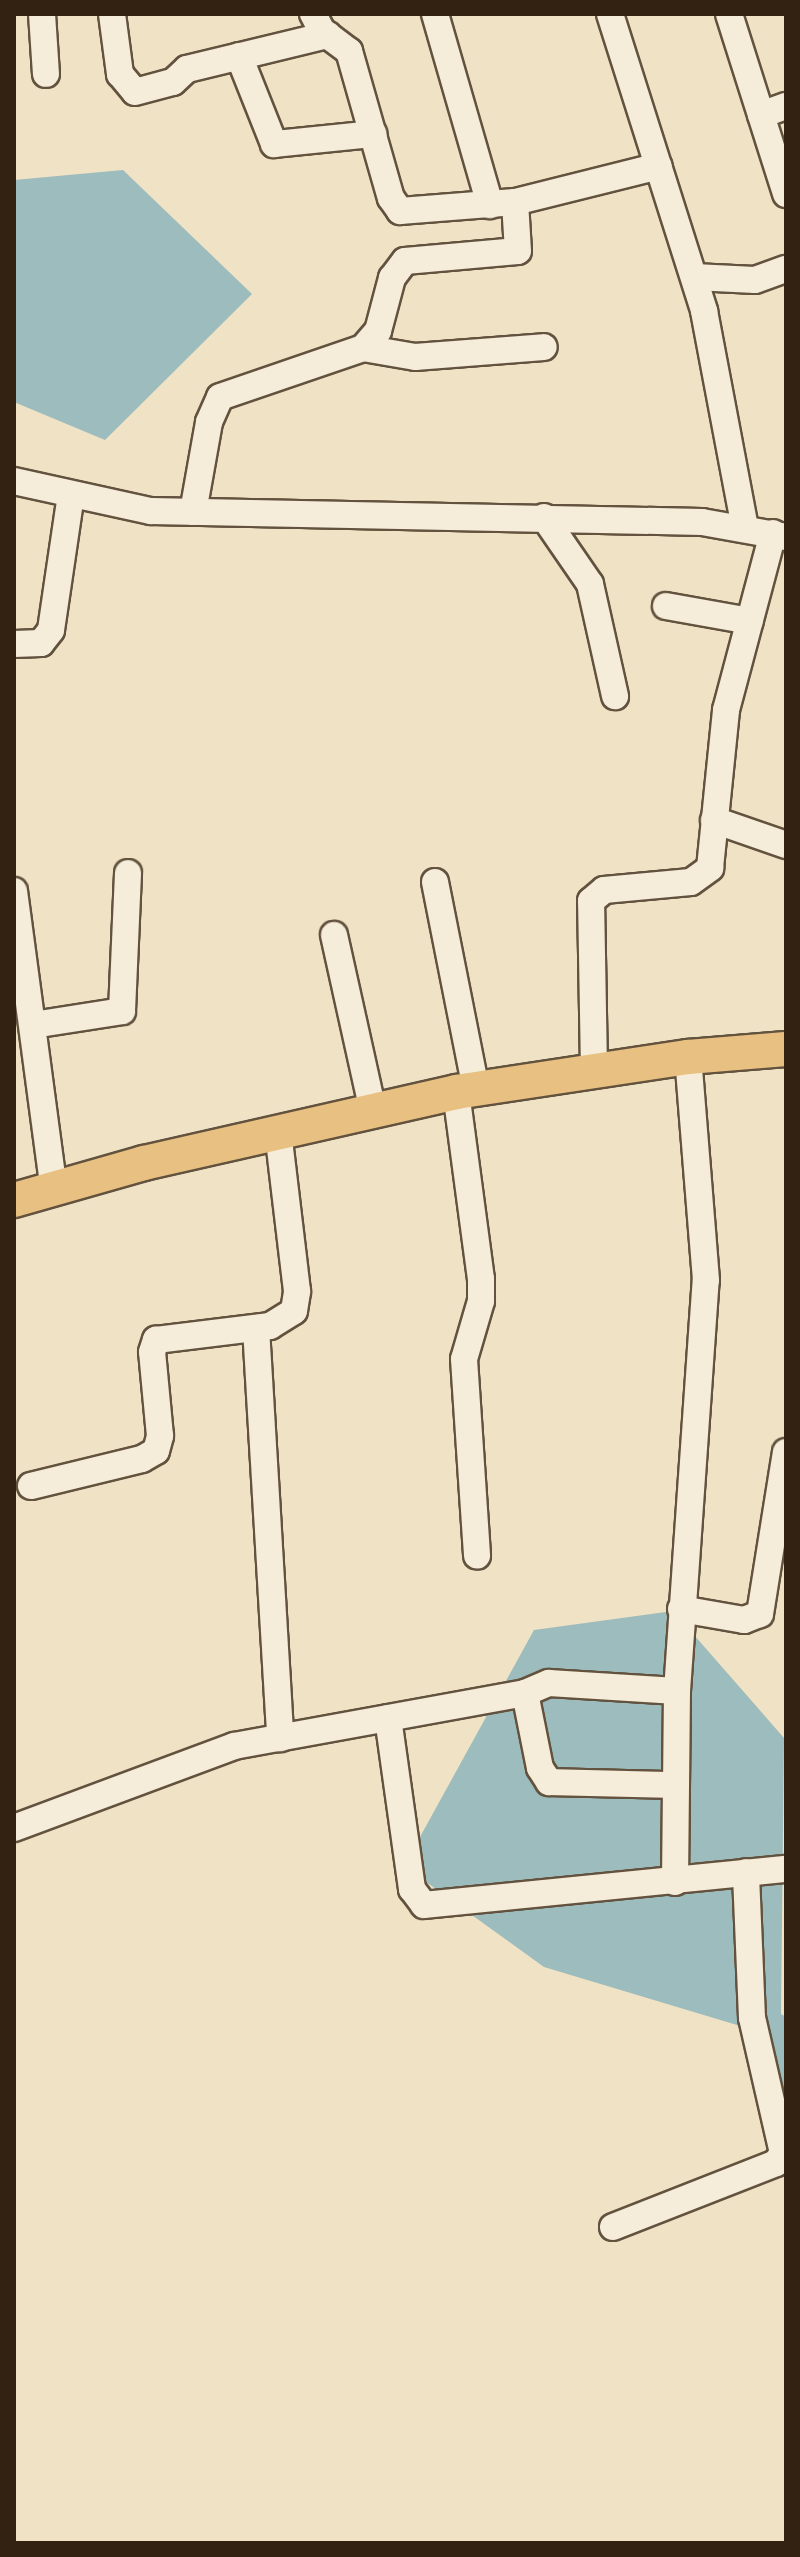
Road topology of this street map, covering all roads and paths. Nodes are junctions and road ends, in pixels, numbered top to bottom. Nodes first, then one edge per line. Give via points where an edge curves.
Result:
1 (42, 14) edge
2 (112, 14) edge
3 (435, 14) edge
4 (610, 14) edge
5 (729, 14) edge
6 (320, 24) edge
7 (239, 56) junction
8 (46, 74) dead end
9 (786, 106) edge
10 (761, 115) junction
11 (373, 134) junction
12 (659, 166) junction
13 (786, 194) edge
14 (502, 204) junction
15 (786, 269) edge
16 (694, 277) junction
17 (544, 347) dead end
18 (363, 348) junction
19 (14, 481) edge
20 (71, 495) junction
21 (193, 512) junction
22 (544, 517) junction
23 (745, 527) junction
24 (780, 535) edge
25 (666, 606) dead end
26 (750, 621) junction
27 (14, 644) edge
28 (615, 696) dead end
29 (714, 820) junction
30 (786, 845) edge
31 (128, 873) dead end
32 (435, 882) dead end
33 (14, 891) edge
34 (334, 935) dead end
35 (21, 988) edge
36 (33, 1025) junction
37 (786, 1049) edge
38 (688, 1057) junction
39 (594, 1069) junction
40 (466, 1091) junction
41 (373, 1111) junction
42 (278, 1132) junction
43 (54, 1189) junction
44 (14, 1200) edge
45 (256, 1328) junction
46 (786, 1452) edge
47 (31, 1486) dead end
48 (477, 1556) dead end
49 (681, 1609) junction
50 (677, 1691) junction
51 (525, 1693) junction
52 (388, 1718) junction
53 (280, 1738) junction
54 (674, 1785) junction
55 (14, 1828) edge
56 (767, 1870) edge
57 (675, 1882) junction
58 (613, 2227) dead end

1 - 8 street
2 - 7 street via 117,62 131,91 170,83 183,70
3 - 14 street
4 - 12 street
5 - 10 street
6 - 7 street
6 - 11 street via 349,51
7 - 11 street via 274,144
9 - 10 street
10 - 13 street
11 - 14 street via 400,211
12 - 14 street
12 - 16 street
14 - 18 street via 518,251 405,261 392,278 378,331
15 - 16 street via 755,280
16 - 23 street via 721,387
17 - 18 street via 415,357
18 - 21 street via 244,384 220,397 209,422
19 - 20 street
20 - 21 street via 151,511
20 - 27 street via 51,630 41,643
21 - 22 street
22 - 23 street
22 - 28 street via 590,584
23 - 24 street
24 - 26 street
25 - 26 street
26 - 29 street via 726,710
29 - 30 street
29 - 39 street via 710,868 703,878 604,890 592,898
31 - 36 street via 122,1011
32 - 40 street
33 - 35 street
34 - 41 street
35 - 36 street
36 - 43 street
37 - 38 main road
38 - 39 main road
38 - 49 street via 706,1280
39 - 40 main road
40 - 41 main road
40 - 48 street via 481,1279 481,1301 464,1359
41 - 42 main road
42 - 43 main road
42 - 45 street via 296,1303 281,1323
43 - 44 main road
45 - 47 street via 156,1340 156,1451
45 - 53 street
46 - 49 street via 758,1617 744,1620
49 - 50 street
50 - 51 street via 559,1682
50 - 54 street
51 - 52 street
51 - 54 street via 545,1780
52 - 53 street
52 - 57 street via 418,1902 434,1906
53 - 55 street via 214,1752
54 - 57 street
56 - 57 street
56 - 58 street via 752,2018 783,2153 776,2163

